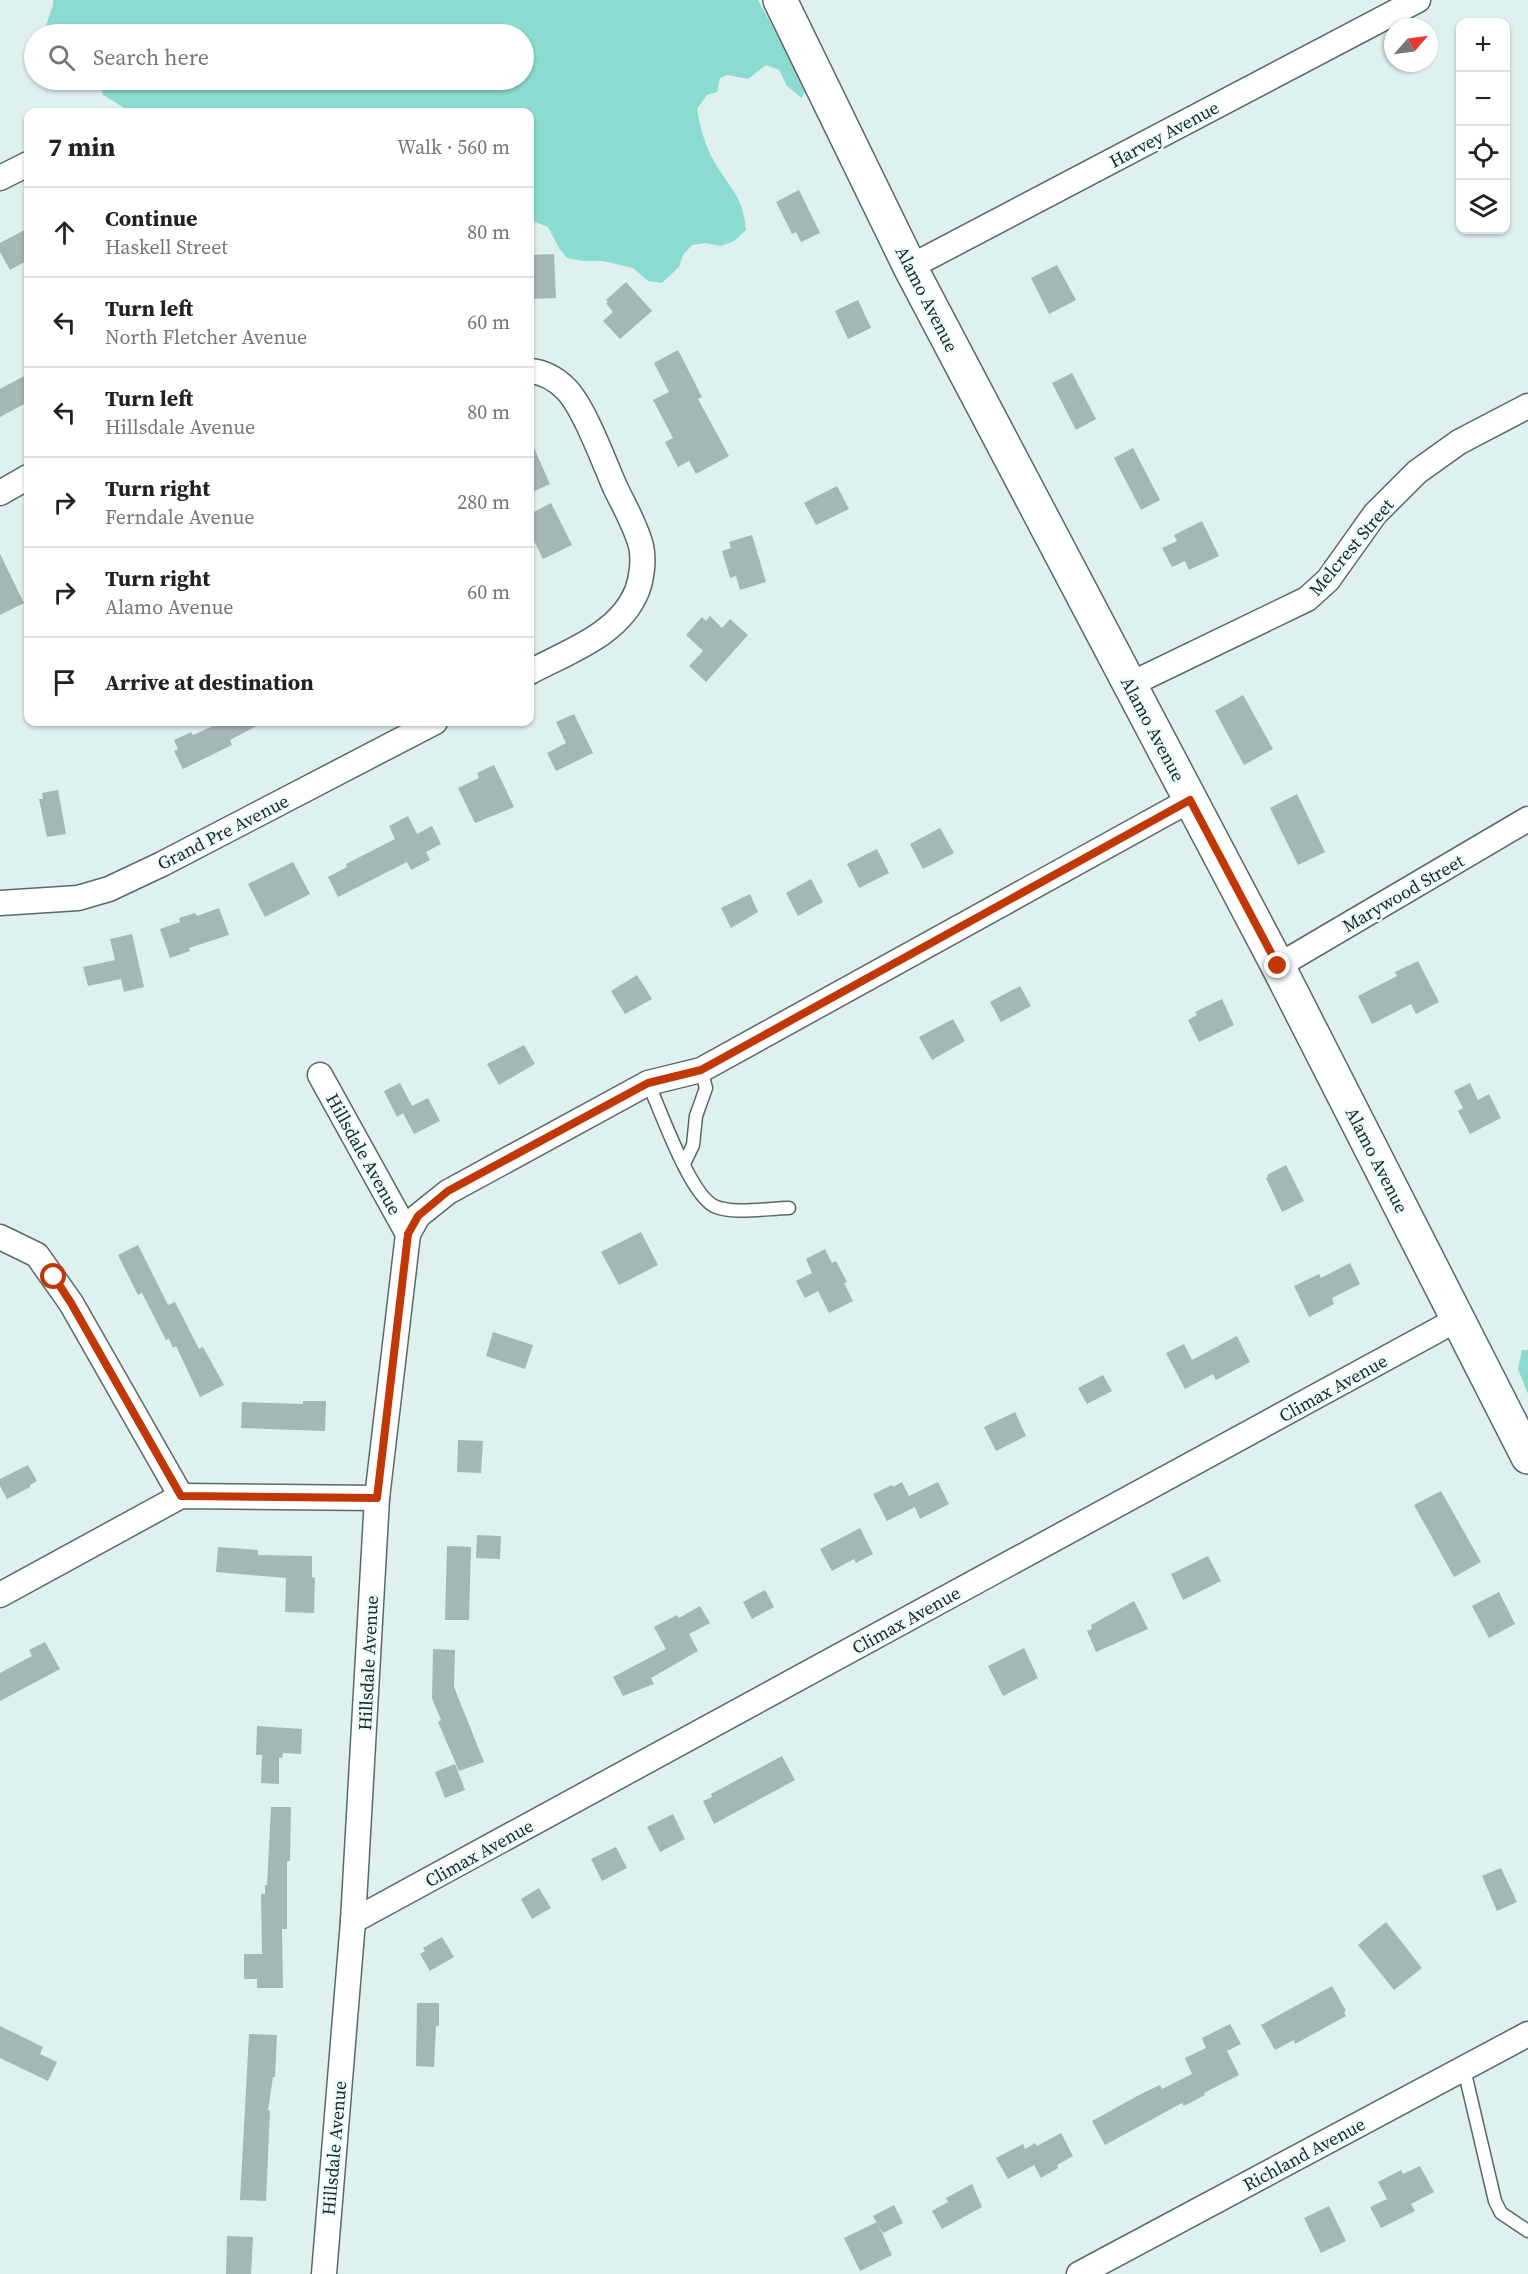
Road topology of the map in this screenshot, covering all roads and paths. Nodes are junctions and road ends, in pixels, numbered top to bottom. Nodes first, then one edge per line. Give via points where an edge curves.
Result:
1 (780, 0) edge
2 (1418, 0) edge
3 (24, 166) edge
4 (0, 178) edge
5 (910, 267) junction
6 (534, 372) edge
7 (1528, 406) edge
8 (24, 479) edge
9 (0, 493) edge
10 (534, 670) edge
11 (1129, 685) junction
12 (427, 726) edge
13 (1190, 800) junction
14 (1528, 819) edge
15 (0, 903) edge
16 (1278, 966) junction
17 (701, 1070) junction
18 (320, 1075) dead end
19 (648, 1083) junction
20 (684, 1164) junction
21 (789, 1208) dead end
22 (408, 1234) junction
23 (0, 1237) edge
24 (1458, 1319) junction
25 (1528, 1457) edge
26 (181, 1496) junction
27 (377, 1498) junction
28 (0, 1595) edge
29 (353, 1921) junction
30 (1528, 2034) edge
31 (1464, 2069) junction
32 (1528, 2231) edge
33 (324, 2274) edge
34 (1079, 2274) edge

1 - 5 street, Alamo Avenue
2 - 5 street, Harvey Avenue
3 - 4 street
5 - 11 street, Alamo Avenue
6 - 10 street via 552,378 567,390 581,412 631,521 643,559 638,589 617,623
7 - 11 street, Melcrest Street via 1459,442 1418,472 1375,514 1328,580 1307,599
8 - 9 street
11 - 13 street, Alamo Avenue
12 - 15 street, Grand Pre Avenue via 109,889 78,898
13 - 16 street, Alamo Avenue
13 - 17 street
14 - 16 street, Marywood Street
16 - 24 street, Alamo Avenue
17 - 19 street
17 - 20 lane via 706,1088 696,1116 693,1145
18 - 22 street, Hillsdale Avenue
19 - 20 lane
19 - 22 street via 448,1191 418,1216
20 - 21 lane via 700,1193 714,1206 732,1210
22 - 27 street, Hillsdale Avenue
23 - 26 street via 37,1255 54,1277
24 - 25 street, Alamo Avenue
24 - 29 street, Climax Avenue
26 - 27 street
26 - 28 street
27 - 29 street, Hillsdale Avenue
29 - 33 street, Hillsdale Avenue
30 - 31 street, Richland Avenue
31 - 32 lane via 1496,2201 1501,2213
31 - 34 street, Richland Avenue

